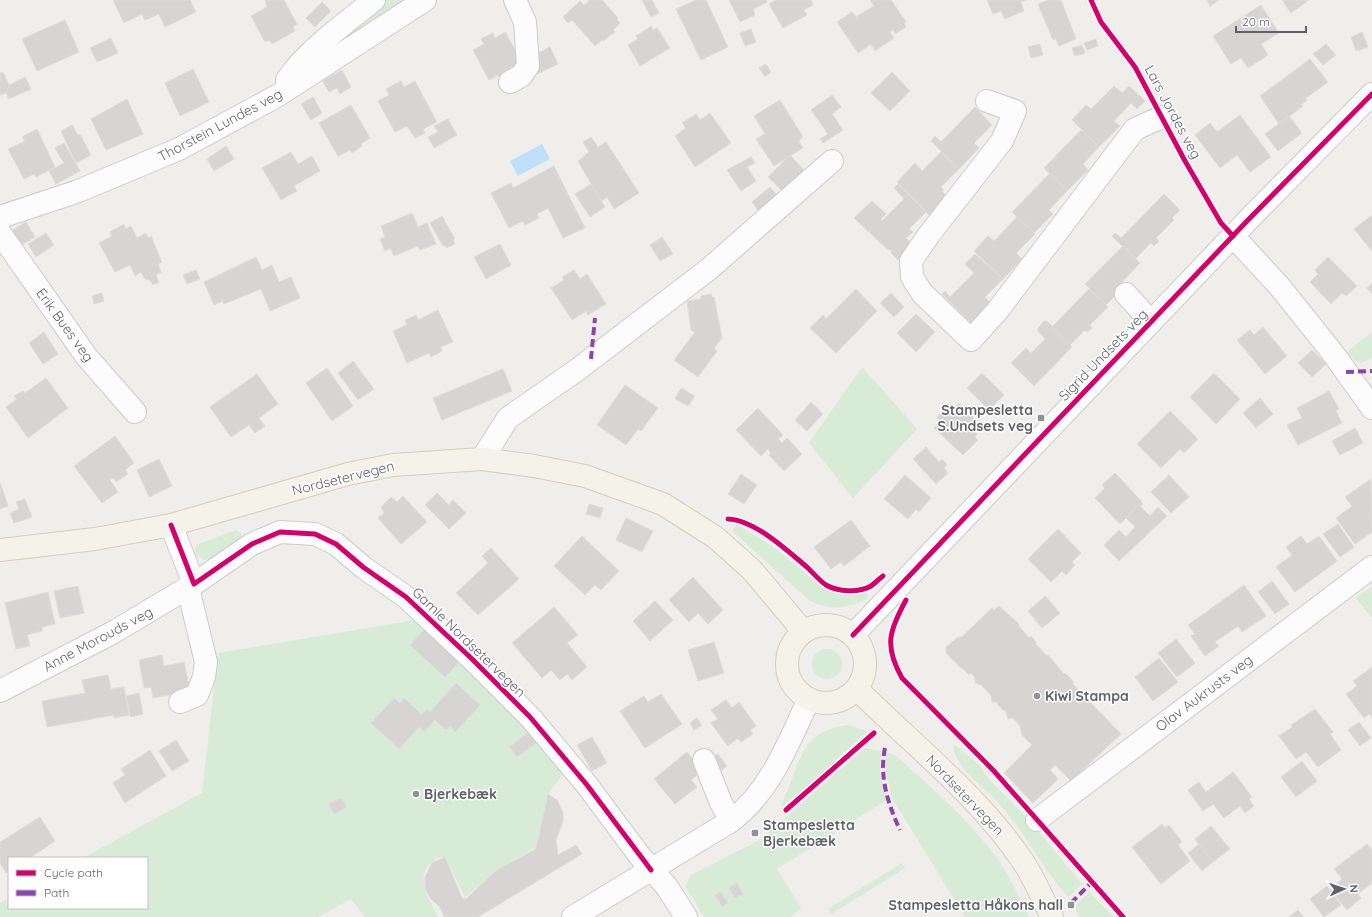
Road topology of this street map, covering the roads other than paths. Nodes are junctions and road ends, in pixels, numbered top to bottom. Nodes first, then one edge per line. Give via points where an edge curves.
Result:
1 (374, 0) edge
2 (424, 0) edge
3 (515, 0) edge
4 (510, 82) dead end
5 (1372, 94) edge
6 (277, 96) junction
7 (987, 101) dead end
8 (1162, 117) dead end
9 (832, 161) dead end
10 (0, 217) edge
11 (0, 234) edge
12 (1233, 236) junction
13 (1126, 294) dead end
14 (1151, 322) junction
15 (1372, 408) edge
16 (136, 412) dead end
17 (482, 459) junction
18 (171, 525) junction
19 (0, 550) edge
20 (1372, 567) edge
21 (191, 586) junction
22 (803, 632) junction
23 (853, 635) junction
24 (857, 689) junction
25 (0, 691) edge
26 (809, 699) junction
27 (180, 702) dead end
28 (704, 760) dead end
29 (1037, 820) dead end
30 (731, 821) junction
31 (651, 870) junction
32 (573, 917) edge
33 (686, 917) edge
34 (1052, 917) edge

1 - 6 street via 305,60 290,76
2 - 6 street, Thorstein Lundes veg
3 - 4 street via 525,22 528,66 521,76
5 - 12 street, Sigrid Undsets veg
6 - 10 street, Thorstein Lundes veg via 179,149 76,192
7 - 8 street via 1015,111 1002,141 911,261 912,277 922,293 971,340 998,310 1135,129
9 - 17 street via 709,269 577,370 508,418
11 - 16 street, Erik Bues veg via 86,356
12 - 14 street, Sigrid Undsets veg
12 - 15 street via 1280,287 1335,356
13 - 14 street
14 - 23 street, Sigrid Undsets veg
17 - 18 main road, Nordsetervegen via 393,465 348,474
17 - 22 main road, Nordsetervegen via 585,476 624,488 662,504 715,537 752,570
18 - 19 main road, Nordsetervegen via 95,539
18 - 21 street
20 - 29 street, Olav Aukrusts veg
21 - 25 street, Anne Morouds veg via 112,633
21 - 27 street via 206,662 204,677 197,695
21 - 31 street, Gamle Nordsetervegen via 252,544 280,532 315,534 336,544 363,567 406,597 530,717 587,785
22 - 23 main road via 817,625 833,625
22 - 26 main road via 793,641 788,656 788,673 796,689
23 - 24 main road via 862,645 865,656 865,673
24 - 26 main road via 848,697 835,702 821,703
24 - 34 main road, Nordsetervegen via 969,795 995,824 1023,861
26 - 30 street via 775,770 755,800
28 - 30 street
30 - 31 street
31 - 32 street
31 - 33 street, Gamle Nordsetervegen via 667,887

